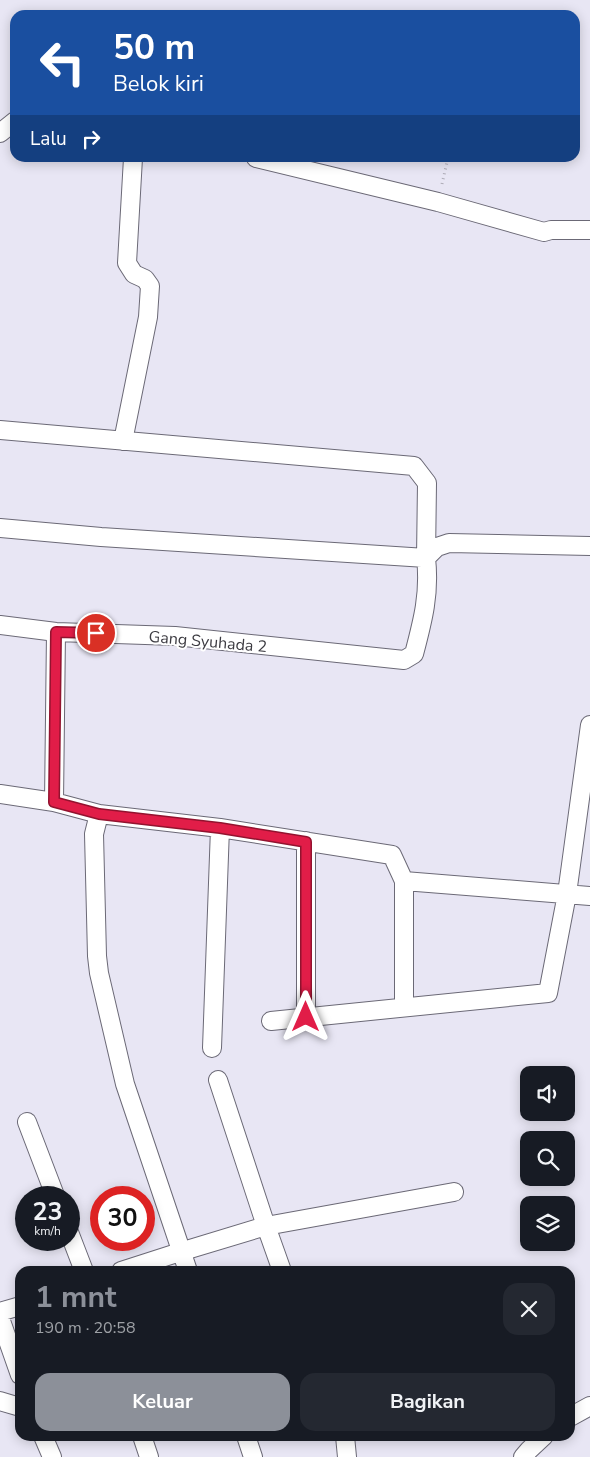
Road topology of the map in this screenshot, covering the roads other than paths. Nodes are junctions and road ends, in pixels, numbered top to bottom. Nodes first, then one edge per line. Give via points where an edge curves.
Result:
1 (10, 125) edge
2 (0, 133) edge
3 (133, 162) edge
4 (273, 162) edge
5 (590, 230) edge
6 (0, 430) edge
7 (123, 441) junction
8 (0, 528) edge
9 (590, 546) edge
10 (426, 558) junction
11 (0, 626) edge
12 (56, 632) junction
13 (590, 725) edge
14 (0, 794) edge
15 (54, 802) junction
16 (99, 814) junction
17 (220, 828) junction
18 (306, 842) junction
19 (404, 880) junction
20 (567, 894) junction
21 (590, 896) edge
22 (404, 1007) junction
23 (306, 1017) junction
24 (271, 1021) dead end
25 (212, 1048) dead end
26 (218, 1080) dead end
27 (27, 1122) dead end
28 (51, 1186) edge
29 (454, 1192) dead end
30 (266, 1226) junction
31 (76, 1251) edge
32 (180, 1252) junction
33 (82, 1266) edge
34 (137, 1266) edge
35 (186, 1266) edge
36 (280, 1266) edge
37 (15, 1308) edge
38 (0, 1312) edge
39 (0, 1318) edge
40 (15, 1361) edge
41 (0, 1401) edge
42 (15, 1406) edge
43 (590, 1406) edge
44 (575, 1414) edge
45 (46, 1441) edge
46 (144, 1441) edge
47 (248, 1441) edge
48 (345, 1441) edge
49 (538, 1441) edge
50 (52, 1457) edge
51 (149, 1457) edge
52 (253, 1457) edge
53 (347, 1457) edge
54 (523, 1457) edge

1 - 2 street
3 - 7 street via 127,263 134,274 145,279 150,286 148,317
4 - 5 street via 438,202 544,232
6 - 7 street
7 - 10 street via 414,466 427,483
8 - 10 street
9 - 10 street via 449,543 437,547
10 - 12 street, Gang Syuhada 2 via 429,578 426,611 414,654 404,660 175,636
11 - 12 street, Gang Syuhada 2
12 - 15 street
13 - 20 street
14 - 15 street
15 - 16 street
16 - 17 street
16 - 32 street via 94,834 98,973 126,1084
17 - 18 street
17 - 25 street
18 - 19 street via 392,855
18 - 23 street
19 - 20 street
19 - 22 street
20 - 21 street
20 - 22 street via 548,993
22 - 23 street
23 - 24 street
26 - 30 street
27 - 28 street
29 - 30 street
30 - 32 street
30 - 36 street
31 - 33 street
32 - 34 street
32 - 35 street
37 - 38 street
39 - 40 street
41 - 42 street
43 - 44 street
45 - 50 street
46 - 51 street
47 - 52 street
48 - 53 street
49 - 54 street

